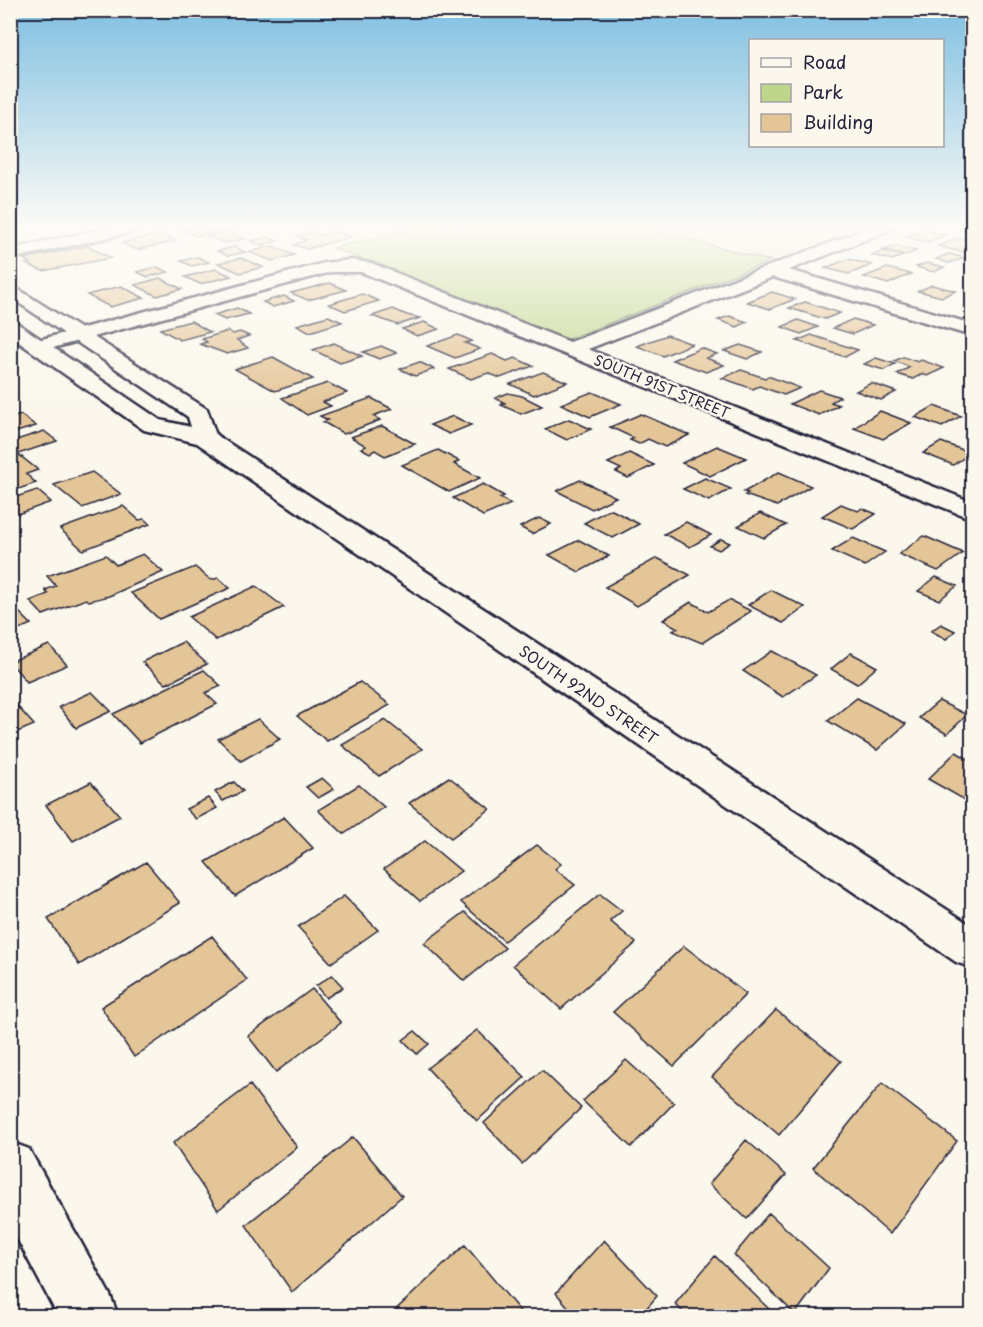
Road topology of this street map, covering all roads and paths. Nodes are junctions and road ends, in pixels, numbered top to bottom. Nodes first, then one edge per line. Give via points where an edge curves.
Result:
1 (10, 289) edge
2 (249, 289) edge
3 (419, 289) edge
4 (726, 289) edge
5 (833, 289) edge
6 (10, 327) edge
7 (972, 330) edge
8 (82, 334) junction
9 (38, 346) junction
10 (571, 350) junction
11 (205, 438) junction
12 (972, 511) edge
13 (972, 949) edge
14 (10, 1168) edge
15 (89, 1317) edge

1 - 8 street
2 - 8 street, SOUTH 91ST STREET
3 - 10 street, SOUTH 91ST STREET
4 - 10 street
5 - 7 street
6 - 9 street, SOUTH 92ND STREET
8 - 9 street
8 - 11 street via 200,414
9 - 11 street, SOUTH 92ND STREET via 152,425
10 - 12 street, SOUTH 91ST STREET
11 - 13 street, SOUTH 92ND STREET
14 - 15 street

